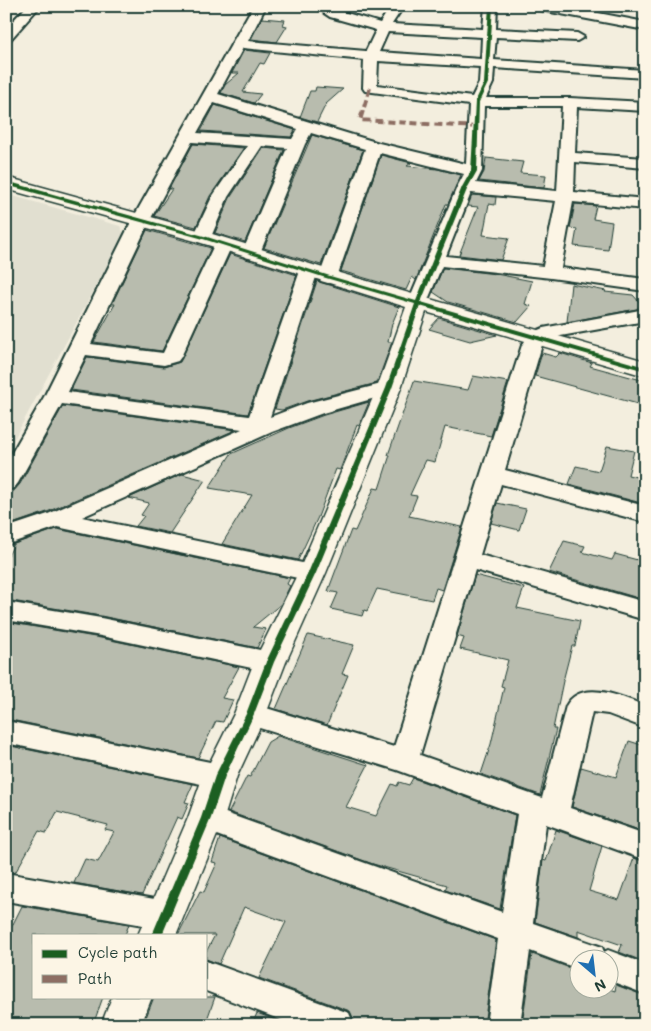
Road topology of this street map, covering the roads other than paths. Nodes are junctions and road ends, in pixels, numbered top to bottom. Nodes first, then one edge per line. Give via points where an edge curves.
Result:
1 (34, 6) edge
2 (260, 6) edge
3 (328, 6) edge
4 (398, 6) edge
5 (490, 6) edge
6 (540, 6) edge
7 (580, 14) junction
8 (645, 26) edge
9 (383, 28) junction
10 (488, 33) junction
11 (6, 36) edge
12 (578, 37) junction
13 (240, 44) junction
14 (371, 56) junction
15 (486, 65) junction
16 (573, 69) junction
17 (645, 74) edge
18 (211, 97) junction
19 (477, 102) junction
20 (570, 102) junction
21 (645, 107) edge
22 (307, 127) junction
23 (188, 137) junction
24 (257, 142) junction
25 (297, 144) junction
26 (374, 147) junction
27 (567, 157) junction
28 (645, 164) edge
29 (474, 171) junction
30 (6, 182) edge
31 (465, 187) junction
32 (565, 197) junction
33 (645, 204) edge
34 (141, 220) junction
35 (202, 237) junction
36 (224, 245) junction
37 (251, 253) junction
38 (435, 260) junction
39 (551, 272) junction
40 (318, 274) junction
41 (645, 285) edge
42 (418, 303) junction
43 (645, 315) edge
44 (538, 337) junction
45 (79, 348) junction
46 (645, 369) edge
47 (390, 388) junction
48 (55, 397) junction
49 (260, 426) junction
50 (491, 474) junction
51 (6, 483) edge
52 (645, 514) edge
53 (56, 519) junction
54 (6, 537) edge
55 (466, 559) junction
56 (312, 573) junction
57 (6, 611) edge
58 (645, 611) edge
59 (270, 662) junction
60 (250, 714) junction
61 (645, 717) edge
62 (6, 732) edge
63 (404, 761) junction
64 (220, 776) junction
65 (543, 811) junction
66 (206, 818) junction
67 (645, 848) edge
68 (6, 887) edge
69 (162, 925) edge
70 (517, 932) junction
71 (568, 950) edge
72 (618, 969) edge
73 (208, 977) edge
74 (645, 979) edge
75 (132, 998) edge
76 (322, 1022) edge
77 (121, 1025) edge
78 (503, 1025) edge

1 - 11 street
2 - 13 street
3 - 9 street via 334,14
4 - 9 street
5 - 10 street
6 - 7 street
7 - 8 street
7 - 12 street
9 - 10 street
9 - 14 street
10 - 12 street
10 - 15 street
12 - 16 street
13 - 14 street
13 - 18 street
14 - 15 street
14 - 19 street via 370,88
15 - 16 street
15 - 19 street via 486,83
16 - 17 street
18 - 22 street
18 - 23 street
19 - 20 street
19 - 29 street
20 - 21 street
20 - 27 street
22 - 25 street
22 - 26 street
23 - 24 street
23 - 34 street
24 - 25 street
24 - 35 street via 220,197
25 - 37 street
26 - 29 street
26 - 40 street
27 - 28 street
27 - 32 street
29 - 31 street
30 - 34 street
31 - 32 street
31 - 38 street
32 - 33 street
32 - 39 street
34 - 35 street
34 - 45 street
35 - 36 street
36 - 37 street
36 - 45 street via 171,357 164,359
37 - 40 street
38 - 39 street
38 - 42 street
39 - 41 street
40 - 42 street
40 - 49 street
42 - 44 street
42 - 47 street
43 - 44 street
44 - 46 street
44 - 50 street via 528,353
45 - 48 street
47 - 49 street
47 - 56 street
48 - 49 street
48 - 51 street
49 - 53 street
50 - 52 street
50 - 55 street
53 - 54 street
53 - 56 street
55 - 58 street
55 - 63 street
56 - 59 street
57 - 59 street
59 - 60 street
60 - 63 street
60 - 64 street
61 - 65 street via 596,701 580,706
62 - 64 street
63 - 65 street
64 - 66 street
65 - 67 street
65 - 70 street
66 - 69 street
66 - 70 street
68 - 69 street
70 - 71 street
70 - 78 street
72 - 74 street
73 - 76 street
75 - 77 street

